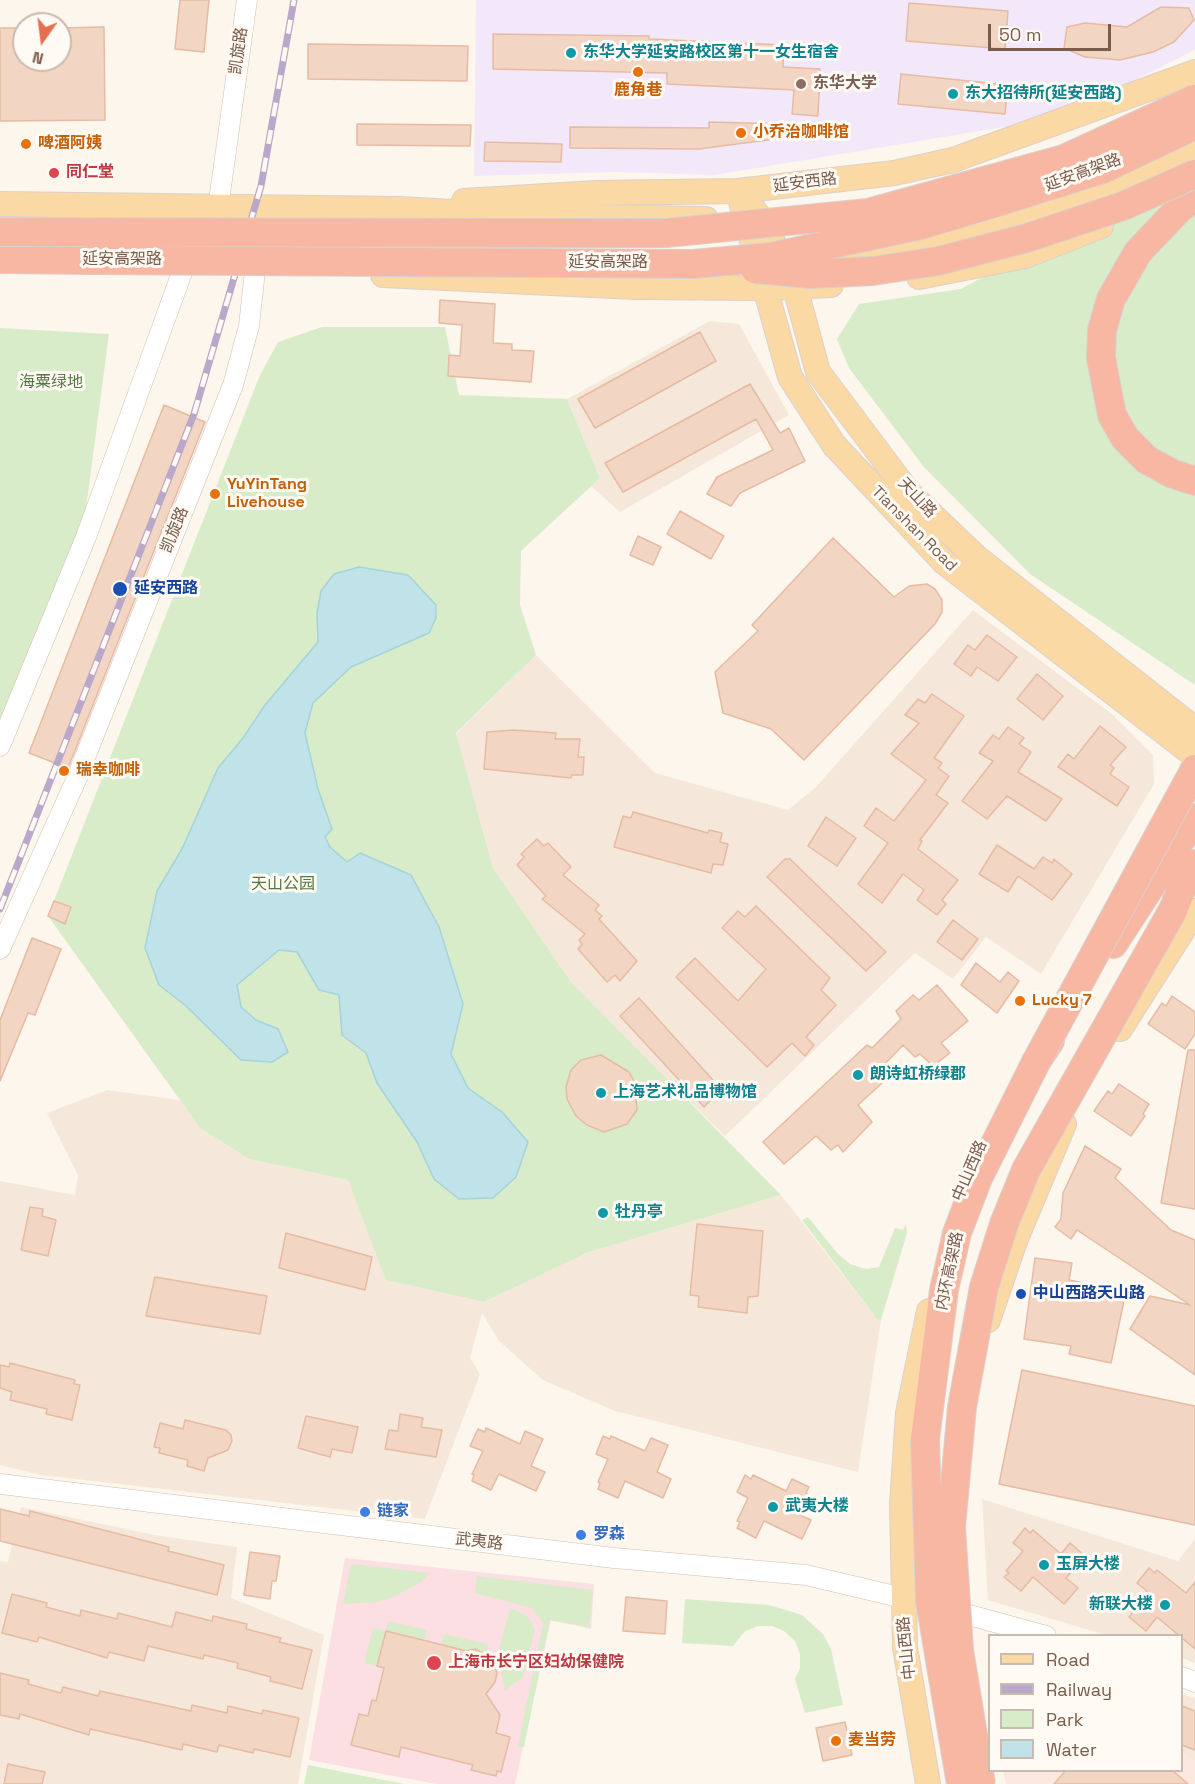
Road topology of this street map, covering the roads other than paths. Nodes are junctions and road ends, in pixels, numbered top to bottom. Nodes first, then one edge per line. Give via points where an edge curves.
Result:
1 (247, 0) edge
2 (1195, 72) edge
3 (1195, 82) edge
4 (1195, 99) edge
5 (1195, 109) edge
6 (1066, 119) junction
7 (1195, 125) edge
8 (1128, 132) junction
9 (1195, 149) edge
10 (1195, 174) edge
11 (1195, 181) edge
12 (738, 191) junction
13 (1195, 198) edge
14 (1078, 203) junction
15 (0, 204) edge
16 (1144, 205) junction
17 (218, 208) junction
18 (399, 209) junction
19 (754, 219) junction
20 (0, 232) edge
21 (781, 258) junction
22 (0, 260) edge
23 (756, 260) junction
24 (693, 264) junction
25 (184, 267) junction
26 (255, 272) junction
27 (352, 273) junction
28 (795, 287) junction
29 (764, 288) junction
30 (1195, 481) edge
31 (1195, 729) edge
32 (0, 746) edge
33 (1195, 756) edge
34 (1195, 769) edge
35 (1195, 789) edge
36 (1195, 818) edge
37 (1195, 864) edge
38 (1195, 880) edge
39 (1184, 910) edge
40 (0, 949) edge
41 (1036, 1062) junction
42 (0, 1484) edge
43 (903, 1598) junction
44 (955, 1611) junction
45 (1042, 1634) edge
46 (988, 1767) edge
47 (928, 1784) edge
48 (961, 1784) edge
49 (981, 1784) edge

1 - 17 street, 凯旋路
2 - 6 main road, 延安西路
3 - 8 highway, bridge
4 - 8 highway, 延安高架路, bridge
5 - 8 main road, 延安西路
6 - 8 main road
6 - 12 main road, 延安西路 via 943,162 894,173
7 - 24 highway, 延安高架路, bridge via 1103,169 921,225 771,257
8 - 19 main road, 延安西路 via 995,185 908,208
8 - 20 highway, 延安高架路, bridge via 1064,159 868,213 666,233
9 - 14 main road
10 - 24 highway, bridge via 1123,206 1027,238 938,261 873,271 811,274
11 - 16 main road
12 - 18 main road, 延安西路 via 490,197
12 - 19 main road, 天山路
13 - 30 highway via 1180,208 1138,252 1111,299 1102,330 1101,358 1112,415 1125,438 1147,460
14 - 16 main road
14 - 21 main road via 1005,226 896,248
15 - 17 main road, 延安西路
16 - 28 main road via 1024,256 893,282
17 - 18 main road, 延安西路
17 - 25 street, 凯旋路
17 - 26 street
18 - 19 main road, 延安西路 via 526,216
19 - 21 main road, 天山路
19 - 23 main road, Tianshan Road
21 - 23 main road
21 - 28 main road, 天山路
22 - 24 highway, 延安高架路, bridge
22 - 25 main road
23 - 27 main road via 422,262
23 - 29 main road, Tianshan Road
25 - 26 main road
25 - 32 street, 凯旋路 via 86,537
26 - 27 main road
26 - 40 street, 凯旋路 via 249,326 233,385 76,780
27 - 29 main road via 635,287
28 - 29 main road
28 - 31 main road, 天山路 via 818,372 909,493 976,557
29 - 33 main road, Tianshan Road via 790,377 834,446 858,473 945,564
34 - 41 highway, bridge
35 - 43 main road, 中山西路 via 1020,1072 969,1165 945,1236 908,1413 902,1504
36 - 41 highway, 内环高架路, bridge
37 - 39 highway via 1184,883
38 - 39 highway
39 - 44 main road via 1076,1096 1015,1241 987,1323 967,1413 956,1519
39 - 49 highway, bridge via 1026,1170 984,1287 962,1407 951,1527 959,1650
41 - 48 highway, 内环高架路, bridge via 978,1178 957,1233 944,1290 925,1439 930,1601
42 - 43 street, 武夷路 via 614,1558 806,1575
43 - 44 street, 武夷路
43 - 47 main road, 中山西路 via 905,1647
44 - 45 street, 武夷路
44 - 46 main road via 960,1650

